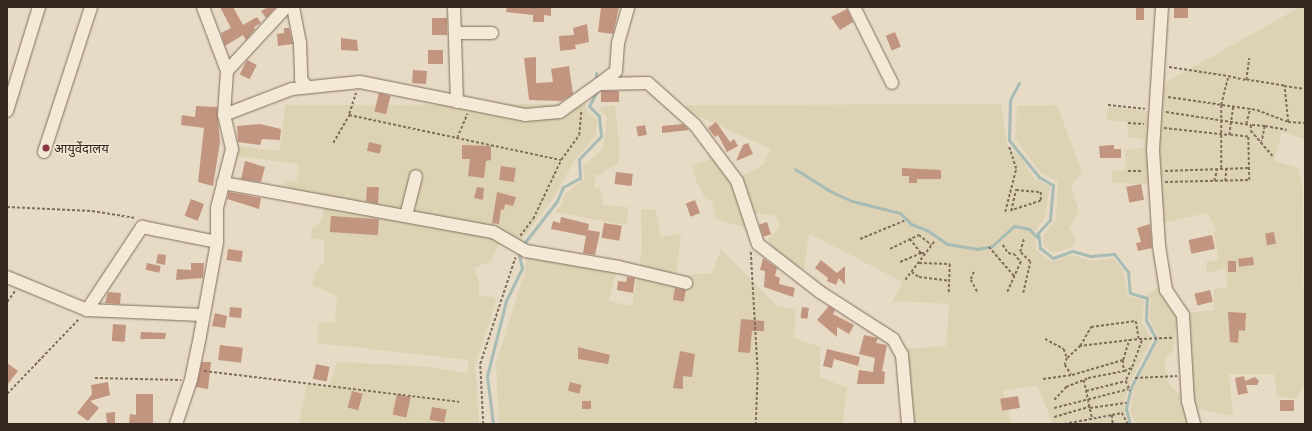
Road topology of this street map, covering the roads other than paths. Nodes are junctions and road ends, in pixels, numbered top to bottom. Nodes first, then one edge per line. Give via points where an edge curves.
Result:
1 (39, 7) edge
2 (91, 7) edge
3 (204, 7) edge
4 (286, 7) edge
5 (292, 7) edge
6 (454, 7) edge
7 (628, 7) edge
8 (854, 7) edge
9 (1162, 7) edge
10 (455, 32) junction
11 (492, 33) dead end
12 (227, 71) junction
13 (892, 83) dead end
14 (599, 84) junction
15 (307, 87) junction
16 (457, 102) junction
17 (7, 111) edge
18 (224, 115) junction
19 (44, 152) dead end
20 (416, 176) dead end
21 (223, 183) junction
22 (406, 216) junction
23 (217, 242) junction
24 (7, 277) edge
25 (686, 283) dead end
26 (87, 310) junction
27 (202, 315) junction
28 (176, 424) edge
29 (908, 424) edge
30 (1194, 424) edge

1 - 17 street
2 - 19 street
3 - 12 street
4 - 12 street
5 - 15 street via 300,43 301,79
6 - 10 street
7 - 14 street via 618,43 616,71
8 - 13 street
9 - 30 street via 1156,65 1154,126 1154,176 1159,246 1166,290 1183,315 1186,375
10 - 11 street
10 - 16 street
12 - 18 street
14 - 16 street via 560,112 525,115
14 - 29 street via 648,82 680,110 737,181 746,200 758,244 775,259 893,339 902,355 903,400
15 - 16 street via 360,82
15 - 18 street via 292,89
18 - 21 street via 232,149
20 - 22 street
21 - 22 street
21 - 23 street via 217,208
22 - 25 street via 493,232 526,251 619,267
23 - 26 street via 142,227
23 - 27 street
24 - 26 street
26 - 27 street
27 - 28 street via 192,375

